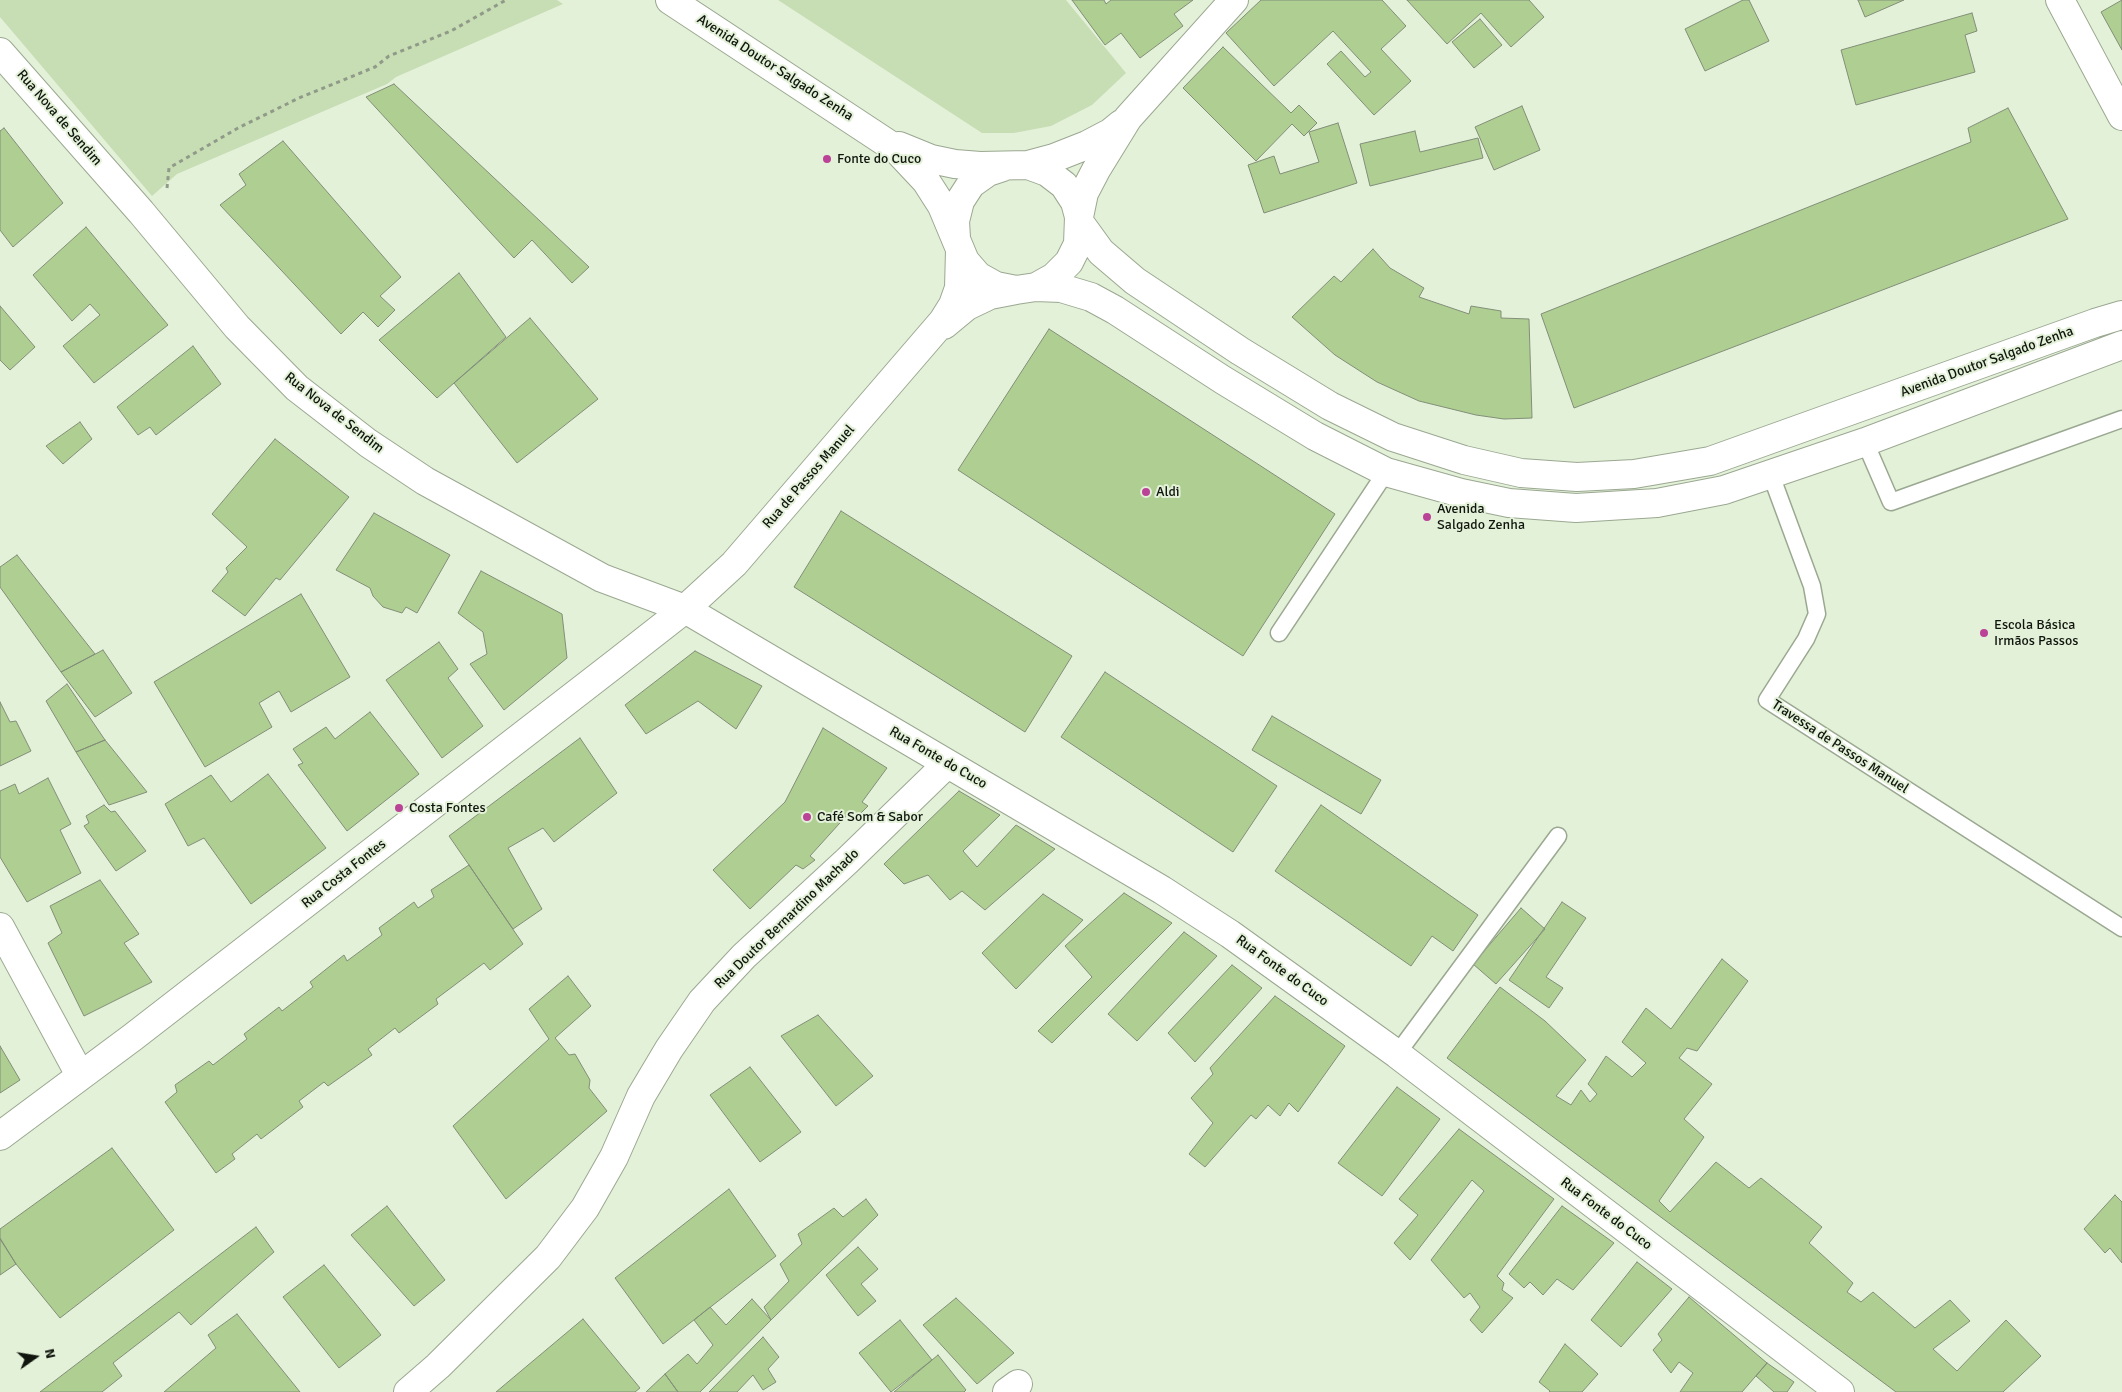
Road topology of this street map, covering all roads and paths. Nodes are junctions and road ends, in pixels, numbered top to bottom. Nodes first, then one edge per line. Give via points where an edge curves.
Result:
1 (506, 0) edge
2 (670, 0) edge
3 (1234, 0) edge
4 (2060, 0) edge
5 (4, 63) edge
6 (2122, 116) edge
7 (1128, 118) junction
8 (880, 136) junction
9 (1017, 165) junction
10 (141, 212) junction
11 (1079, 220) junction
12 (958, 246) junction
13 (1026, 288) junction
14 (2122, 315) edge
15 (928, 340) junction
16 (2122, 345) edge
17 (1240, 351) junction
18 (1223, 380) junction
19 (1852, 411) junction
20 (2122, 420) edge
21 (1865, 442) junction
22 (1386, 472) junction
23 (1771, 475) junction
24 (685, 609) junction
25 (1279, 632) dead end
26 (947, 764) junction
27 (1558, 836) dead end
28 (0, 927) edge
29 (2122, 928) edge
30 (1397, 1054) junction
31 (80, 1075) junction
32 (0, 1136) edge
33 (408, 1392) edge
34 (1840, 1392) edge

1 - 10 path via 451,31 389,56 375,67 299,98 169,168 168,187
2 - 8 street, Avenida Doutor Salgado Zenha
3 - 7 street
4 - 6 street
5 - 10 street, Rua Nova de Sendim
7 - 9 street via 1110,134 1054,158
7 - 11 street via 1084,193
8 - 9 street, Avenida Doutor Salgado Zenha via 931,159 980,166
8 - 12 street, Avenida Doutor Salgado Zenha via 910,161 926,181 942,206
9 - 11 street, Avenida Doutor Salgado Zenha via 1048,172 1064,185 1075,202
9 - 12 street via 988,172 971,184 960,201 955,221
10 - 24 street, Rua Nova de Sendim via 238,326 298,388 368,443 425,481 602,578
11 - 13 street via 1078,244 1069,262 1054,277
11 - 17 street, Avenida Doutor Salgado Zenha via 1101,252 1135,281
12 - 13 street, Avenida Doutor Salgado Zenha via 978,276 996,286
12 - 15 street, Rua de Passos Manuel via 959,288 953,305
13 - 15 street, Rua de Passos Manuel via 990,295 968,306
13 - 18 street, Avenida Doutor Salgado Zenha via 1061,288 1091,297
14 - 19 street, Avenida Doutor Salgado Zenha
15 - 24 street, Rua de Passos Manuel via 734,564
16 - 21 street, Avenida Doutor Salgado Zenha
17 - 18 street
17 - 19 street, Avenida Doutor Salgado Zenha via 1330,406 1393,437 1464,460 1521,473 1577,477 1634,474 1710,461
18 - 22 street, Avenida Doutor Salgado Zenha via 1315,436
19 - 21 street
20 - 21 lane via 1891,502
21 - 23 street, Avenida Doutor Salgado Zenha
22 - 23 street, Avenida Doutor Salgado Zenha via 1461,493 1509,502 1576,508 1657,504 1724,490
22 - 25 lane
23 - 29 lane, Travessa de Passos Manuel via 1812,586 1818,614 1767,700
24 - 26 street, Rua Fonte do Cuco
24 - 31 street, Rua Costa Fontes
26 - 30 street, Rua Fonte do Cuco via 1162,890 1230,934
26 - 33 street, Rua Doutor Bernardino Machado via 744,956 702,1001 668,1049 585,1208 559,1243
27 - 30 lane
28 - 31 street
30 - 34 street, Rua Fonte do Cuco
31 - 32 street, Rua Costa Fontes

